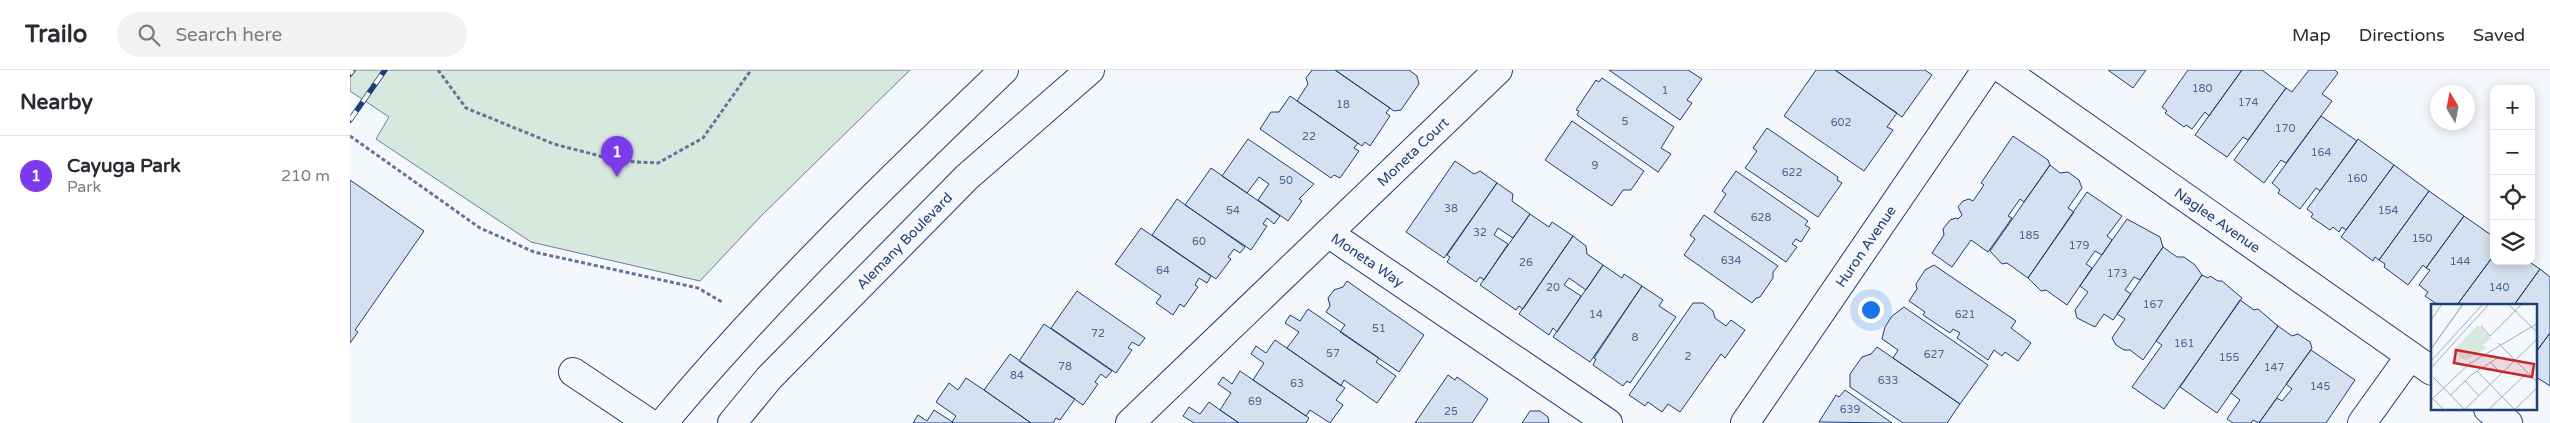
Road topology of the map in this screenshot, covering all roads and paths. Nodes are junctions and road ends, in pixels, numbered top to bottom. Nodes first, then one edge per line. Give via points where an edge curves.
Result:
1 (438, 70) edge
2 (751, 70) edge
3 (1004, 70) edge
4 (1090, 70) edge
5 (1498, 70) edge
6 (1986, 70) edge
7 (2004, 70) edge
8 (350, 136) edge
9 (1328, 233) junction
10 (752, 320) junction
11 (2410, 356) junction
12 (2431, 370) edge
13 (573, 372) dead end
14 (2489, 410) edge
15 (649, 423) edge
16 (663, 423) edge
17 (732, 423) edge
18 (1130, 423) edge
19 (1608, 423) edge
20 (1745, 423) edge
21 (2362, 423) edge
22 (2508, 423) edge

1 - 2 path via 466,108 554,144 620,161 658,163 703,138
3 - 10 street via 851,217
4 - 17 street, Alemany Boulevard via 967,177 769,378
5 - 9 street, Moneta Court
6 - 20 street, Huron Avenue
7 - 11 street, Naglee Avenue
8 - 10 path via 480,228 534,252 698,288
9 - 18 street, Moneta Way
9 - 19 street, Moneta Way
10 - 16 street
11 - 12 street, Naglee Avenue
11 - 21 street
13 - 15 street
14 - 22 street

